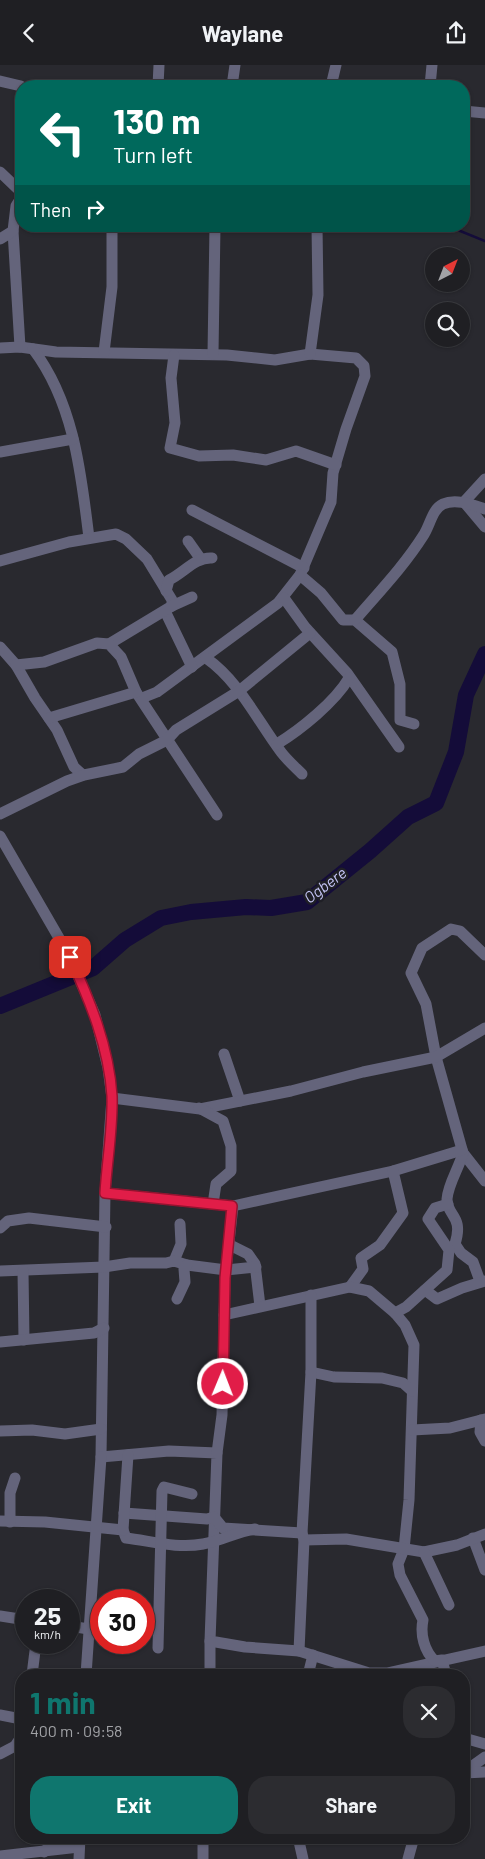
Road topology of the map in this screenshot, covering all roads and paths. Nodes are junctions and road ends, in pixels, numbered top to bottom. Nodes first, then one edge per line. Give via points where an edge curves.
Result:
1 (159, 65) edge
2 (235, 65) edge
3 (336, 65) edge
4 (432, 65) edge
5 (158, 80) edge
6 (233, 80) edge
7 (332, 80) edge
8 (431, 80) edge
9 (0, 81) edge
10 (15, 85) edge
11 (470, 112) edge
12 (485, 113) edge
13 (0, 172) edge
14 (15, 186) edge
15 (15, 214) edge
16 (13, 231) junction
17 (112, 232) edge
18 (215, 232) edge
19 (316, 232) edge
20 (0, 239) edge
21 (20, 347) junction
22 (0, 348) edge
23 (33, 349) junction
24 (104, 352) junction
25 (310, 354) junction
26 (174, 355) junction
27 (213, 355) junction
28 (74, 439) junction
29 (0, 453) edge
30 (336, 465) junction
31 (485, 479) edge
32 (464, 502) junction
33 (485, 509) edge
34 (192, 510) dead end
35 (485, 527) edge
36 (89, 538) junction
37 (188, 541) dead end
38 (0, 561) edge
39 (302, 571) junction
40 (166, 591) junction
41 (192, 597) dead end
42 (284, 598) junction
43 (168, 609) junction
44 (355, 620) junction
45 (310, 633) junction
46 (109, 644) junction
47 (0, 647) edge
48 (206, 657) junction
49 (16, 665) junction
50 (192, 667) junction
51 (349, 678) junction
52 (239, 691) junction
53 (139, 695) junction
54 (49, 718) junction
55 (414, 724) dead end
56 (167, 740) junction
57 (277, 744) junction
58 (399, 747) dead end
59 (76, 774) junction
60 (302, 774) dead end
61 (0, 814) edge
62 (216, 815) dead end
63 (0, 837) edge
64 (485, 955) edge
65 (485, 1028) edge
66 (224, 1054) dead end
67 (436, 1057) junction
68 (112, 1098) junction
69 (240, 1101) junction
70 (198, 1108) junction
71 (462, 1151) junction
72 (393, 1171) junction
73 (485, 1181) edge
74 (105, 1193) junction
75 (213, 1204) junction
76 (448, 1204) junction
77 (232, 1206) junction
78 (180, 1224) dead end
79 (106, 1227) junction
80 (0, 1228) edge
81 (230, 1245) junction
82 (174, 1261) junction
83 (187, 1265) junction
84 (104, 1267) junction
85 (256, 1267) junction
86 (226, 1270) junction
87 (0, 1271) edge
88 (22, 1271) junction
89 (482, 1281) edge
90 (350, 1287) junction
91 (425, 1290) junction
92 (311, 1295) junction
93 (178, 1299) dead end
94 (260, 1307) junction
95 (395, 1313) junction
96 (224, 1315) junction
97 (104, 1327) junction
98 (24, 1340) junction
99 (0, 1342) edge
100 (311, 1372) junction
101 (412, 1391) junction
102 (483, 1419) edge
103 (101, 1429) junction
104 (412, 1430) junction
105 (0, 1431) edge
106 (485, 1441) edge
107 (216, 1453) junction
108 (128, 1455) junction
109 (101, 1457) junction
110 (15, 1477) dead end
111 (192, 1494) dead end
112 (124, 1513) junction
113 (162, 1515) junction
114 (214, 1517) junction
115 (5, 1522) edge
116 (97, 1527) junction
117 (255, 1529) junction
118 (123, 1531) junction
119 (485, 1534) edge
120 (303, 1537) junction
121 (473, 1538) junction
122 (214, 1541) junction
123 (162, 1544) junction
124 (404, 1549) junction
125 (424, 1551) junction
126 (485, 1570) edge
127 (448, 1605) dead end
128 (0, 1616) edge
129 (15, 1618) edge
130 (80, 1628) edge
131 (89, 1629) junction
132 (210, 1641) junction
133 (158, 1648) dead end
134 (299, 1651) junction
135 (485, 1651) edge
136 (35, 1654) edge
137 (312, 1655) junction
138 (442, 1660) junction
139 (33, 1669) edge
140 (86, 1669) edge
141 (210, 1669) edge
142 (309, 1669) edge
143 (356, 1669) edge
144 (404, 1669) edge
145 (444, 1669) edge
146 (0, 1715) edge
147 (15, 1718) edge
148 (470, 1740) edge
149 (485, 1744) edge
150 (15, 1746) edge
151 (0, 1754) edge
152 (485, 1757) edge
153 (470, 1768) edge
154 (485, 1771) edge
155 (470, 1772) edge
156 (51, 1844) edge
157 (203, 1844) edge
158 (300, 1844) edge
159 (412, 1844) edge
160 (79, 1848) edge
161 (44, 1852) junction
162 (0, 1856) edge
163 (204, 1859) edge
164 (303, 1859) edge
165 (408, 1859) edge

1 - 5 street
2 - 6 street
3 - 7 street
4 - 8 street
9 - 10 street
11 - 12 street
13 - 14 street
15 - 16 street
16 - 20 street
16 - 21 street
17 - 24 street via 112,287
18 - 27 street
19 - 25 street via 318,295
21 - 22 street
21 - 23 street
23 - 24 street
23 - 28 street via 45,365 63,403
24 - 26 street
25 - 27 street via 275,359
25 - 30 street via 356,358 366,371
26 - 27 street
26 - 30 street via 171,378 175,423 170,448 199,456 233,455 266,460 296,451
28 - 29 street
28 - 36 street
30 - 39 street via 331,502
31 - 32 street
32 - 33 street
32 - 35 street
32 - 44 street via 444,503 434,512 430,525 410,556
34 - 39 street
36 - 38 street
36 - 40 street via 116,534 126,539 147,559
37 - 40 street via 206,558 169,580
39 - 42 street
39 - 44 street via 343,620
40 - 43 street via 172,600
41 - 43 street
42 - 45 street
42 - 48 street
43 - 46 street
43 - 50 street
44 - 55 street via 392,652 400,684 400,720
45 - 51 street
45 - 52 street
46 - 49 street via 97,643 44,662
46 - 53 street via 121,657
47 - 49 street
48 - 50 street
48 - 52 street
49 - 54 street
50 - 53 street via 157,692
51 - 57 street via 341,691 298,732
51 - 58 street
52 - 56 street via 176,730
52 - 57 street
53 - 54 street
53 - 56 street
54 - 59 street
56 - 59 street via 139,754 123,767
56 - 62 street
57 - 60 street
59 - 61 street
63 - 68 street via 70,957 88,997 108,1068
64 - 67 street via 460,931 451,929 422,948 413,966 411,973 428,1012
65 - 67 street
66 - 69 street
67 - 69 street
67 - 71 street
68 - 70 street
68 - 74 street
69 - 70 street
70 - 75 street via 223,1121 231,1146 231,1171 216,1184
71 - 72 street
71 - 73 street
71 - 76 street via 450,1185
72 - 77 street
72 - 90 street via 403,1213 380,1245 361,1258 363,1269
74 - 75 street
74 - 79 street
75 - 77 street
76 - 89 street via 457,1220 456,1244 461,1253 473,1262
76 - 91 street via 435,1208 428,1219 449,1250 447,1270
77 - 81 street
78 - 82 street via 180,1244
79 - 80 street via 29,1219 8,1221
79 - 84 street
81 - 85 street via 248,1254
81 - 86 street
82 - 83 street
82 - 84 street
83 - 86 street
83 - 93 street
84 - 88 street
84 - 97 street
85 - 86 street
85 - 94 street
86 - 96 street
87 - 88 street
88 - 98 street
89 - 91 street via 438,1299
90 - 92 street
90 - 95 street via 369,1291
91 - 95 street
92 - 94 street
92 - 100 street
94 - 96 street
95 - 101 street via 414,1345
96 - 107 street via 222,1415
97 - 98 street via 94,1333
97 - 103 street
98 - 99 street
100 - 101 street via 334,1377 382,1378 403,1383
100 - 120 street
101 - 104 street
102 - 104 street via 450,1428
102 - 106 street via 480,1432
103 - 105 street via 65,1434
103 - 109 street
104 - 124 street
107 - 108 street via 169,1451
107 - 114 street
108 - 109 street
108 - 112 street
109 - 116 street
110 - 115 street
111 - 113 street via 164,1487
112 - 113 street
112 - 118 street
113 - 114 street
113 - 123 street
114 - 117 street via 223,1528
114 - 122 street
115 - 116 street
116 - 118 street
116 - 131 street
117 - 120 street
117 - 122 street
118 - 123 street via 126,1539
119 - 121 street
120 - 124 street via 346,1539
120 - 134 street
121 - 125 street
121 - 126 street
122 - 123 street via 202,1545
122 - 132 street
123 - 133 street
124 - 125 street
124 - 138 street via 398,1564 400,1575 423,1620 420,1627 428,1655 435,1661
125 - 127 street
128 - 129 street
130 - 131 street
131 - 140 street
132 - 134 street
132 - 141 street
134 - 137 street
135 - 138 street
136 - 139 street
137 - 142 street
137 - 143 street
138 - 144 street
138 - 145 street
146 - 147 street
148 - 149 street
150 - 151 street
152 - 153 street
154 - 155 street
156 - 161 street
157 - 163 street
158 - 164 street
159 - 165 street
160 - 161 street
161 - 162 street

